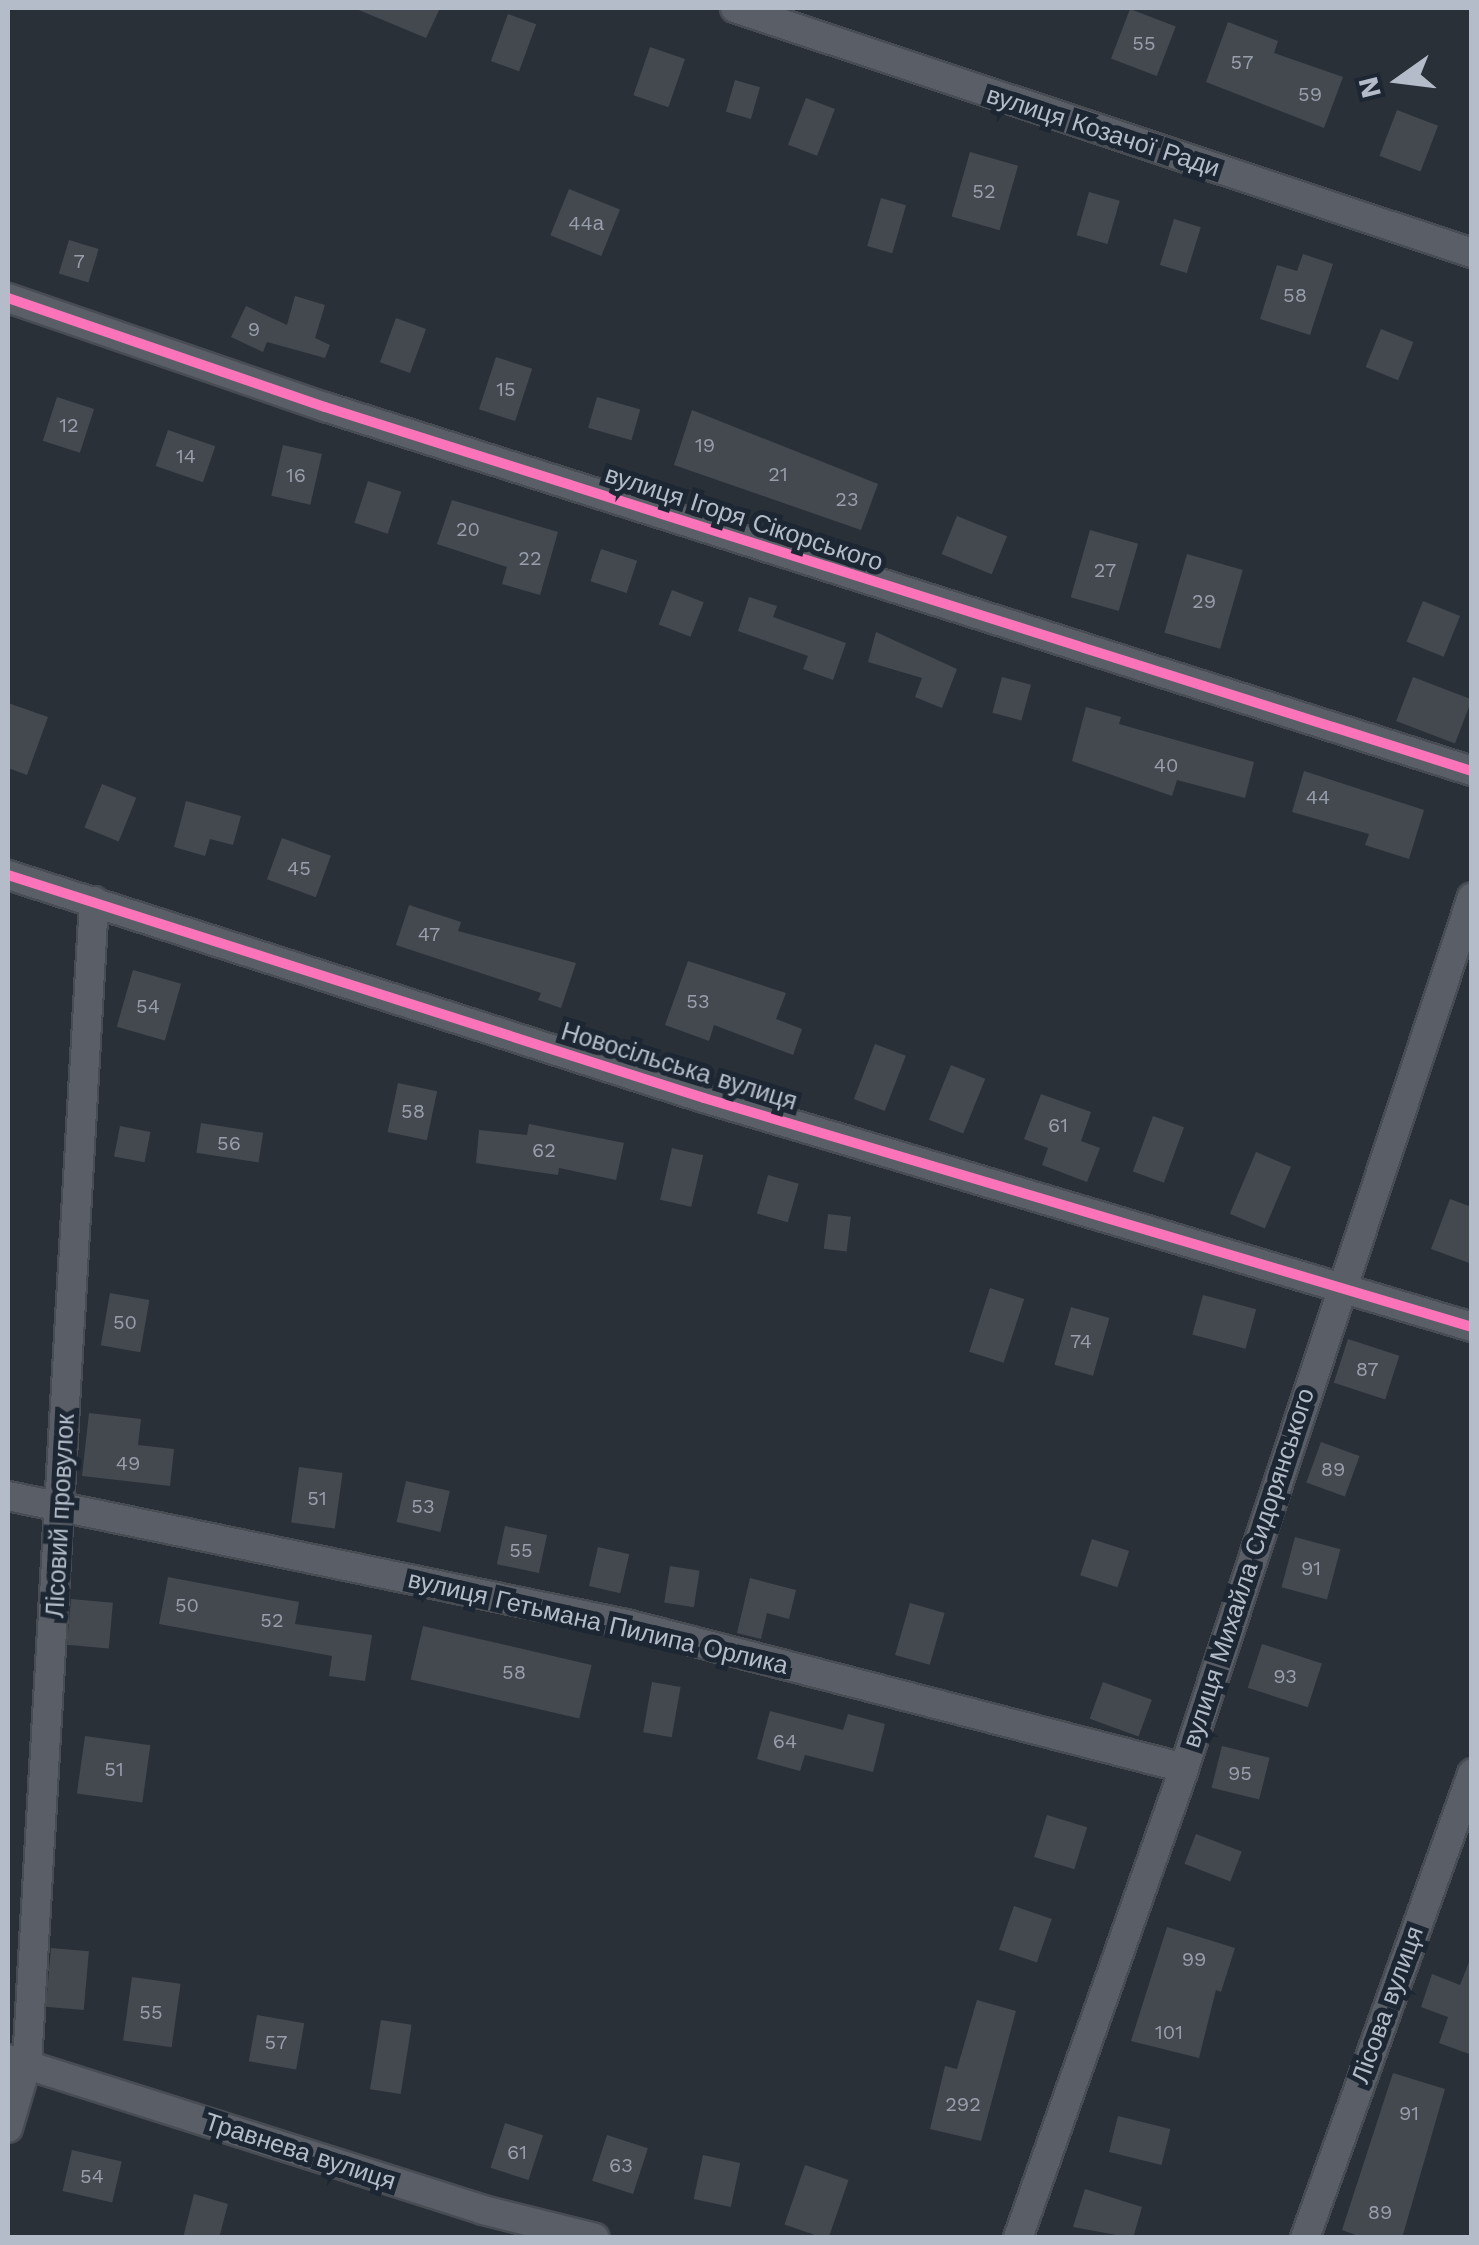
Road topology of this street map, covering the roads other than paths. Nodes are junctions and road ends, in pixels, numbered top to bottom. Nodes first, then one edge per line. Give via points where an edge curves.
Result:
1 (735, 8) edge
2 (1472, 254) edge
3 (8, 298) edge
4 (1472, 771) edge
5 (8, 875) edge
6 (1472, 896) edge
7 (94, 902) junction
8 (1341, 1287) junction
9 (1472, 1327) edge
10 (8, 1496) edge
11 (62, 1510) junction
12 (1184, 1768) junction
13 (1472, 1773) edge
14 (17, 2061) edge
15 (8, 2128) edge
16 (595, 2238) edge
17 (1018, 2238) edge
18 (1305, 2238) edge

1 - 2 street, вулиця Козачої Ради
3 - 4 street, вулиця Ігоря Сікорського via 325,407
5 - 7 street, Новосільська вулиця
6 - 8 street, вулиця Михайла Сидорянського
7 - 8 street, Новосільська вулиця via 704,1098
7 - 11 street, Лісовий провулок
8 - 9 street
8 - 12 street, вулиця Михайла Сидорянського
10 - 11 street, вулиця Гетьмана Пилипа Орлика
11 - 12 street, вулиця Гетьмана Пилипа Орлика via 626,1624
11 - 14 street, Лісовий провулок
12 - 17 street, вулиця Михайла Сидорянського
13 - 18 street, Лісова вулиця
14 - 15 street, Лісовий провулок
14 - 16 street, Травнева вулиця via 482,2210

